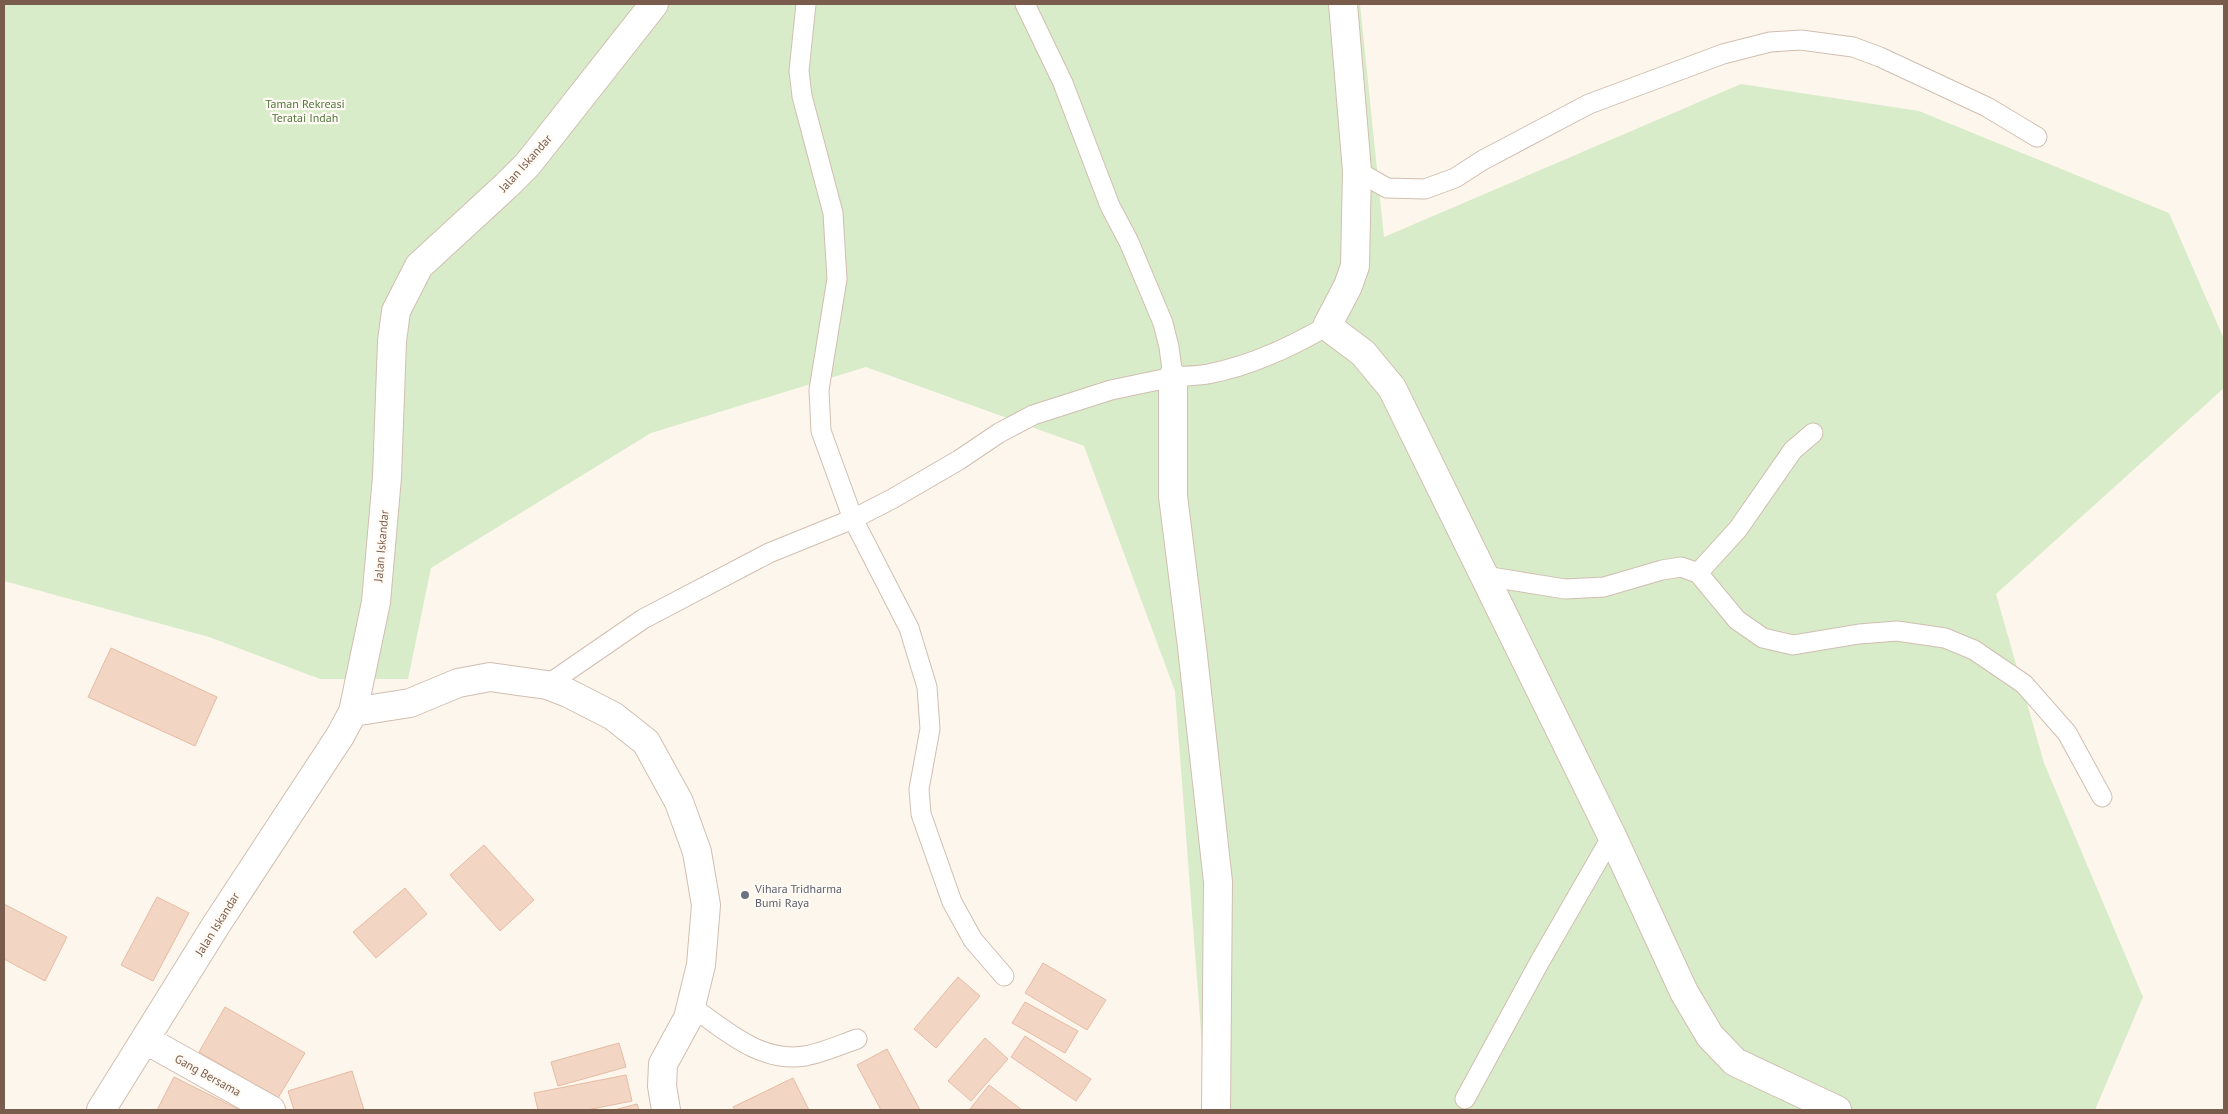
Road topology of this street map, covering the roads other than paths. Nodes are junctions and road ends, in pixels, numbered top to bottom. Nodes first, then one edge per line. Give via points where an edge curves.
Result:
1 (654, 4) edge
2 (806, 4) edge
3 (1025, 4) edge
4 (1343, 4) edge
5 (2037, 137) dead end
6 (1357, 171) junction
7 (1328, 326) junction
8 (1173, 377) junction
9 (1813, 433) dead end
10 (853, 519) junction
11 (1698, 573) junction
12 (1485, 576) junction
13 (547, 685) junction
14 (353, 712) junction
15 (2102, 797) dead end
16 (1612, 836) junction
17 (1004, 976) dead end
18 (691, 1006) junction
19 (857, 1039) dead end
20 (146, 1040) junction
21 (1466, 1099) dead end
22 (101, 1110) edge
23 (270, 1110) edge
24 (666, 1110) edge
25 (1216, 1110) edge
26 (1837, 1110) edge

1 - 14 street, Jalan Iskandar via 528,164 418,266 396,311 376,602
2 - 10 lane via 798,70 833,213 837,278 819,390 821,431
3 - 8 lane via 1063,82 1110,206 1163,322
4 - 6 street
5 - 6 lane via 1987,107 1880,57 1853,48 1801,40 1770,42 1723,54 1590,104 1455,178 1425,189 1387,188
6 - 7 street via 1355,266
7 - 8 lane via 1297,344 1238,365 1208,374
7 - 12 street via 1363,353 1392,388
8 - 10 lane via 1111,390 1033,415
8 - 25 street via 1173,496 1218,882
9 - 11 lane via 1793,450 1738,529
10 - 13 lane via 769,553 643,620
10 - 17 lane via 909,628 927,687 930,729 919,789 921,814 952,902 973,940
11 - 12 lane via 1681,567 1604,587 1565,589
11 - 15 lane via 1737,620 1763,638 1793,645 1897,631 1945,638 1974,650 2024,684 2067,733
12 - 16 street
13 - 14 street via 490,677 458,683 410,703
13 - 18 street via 613,716 646,742 680,802 697,852 706,905 701,965
14 - 20 street, Jalan Iskandar via 216,924
16 - 21 lane
16 - 26 street via 1684,992 1710,1036 1735,1062
18 - 19 lane via 766,1054 804,1056
18 - 24 street via 688,1018 663,1064
20 - 22 street, Jalan Iskandar
20 - 23 street, Gang Bersama

